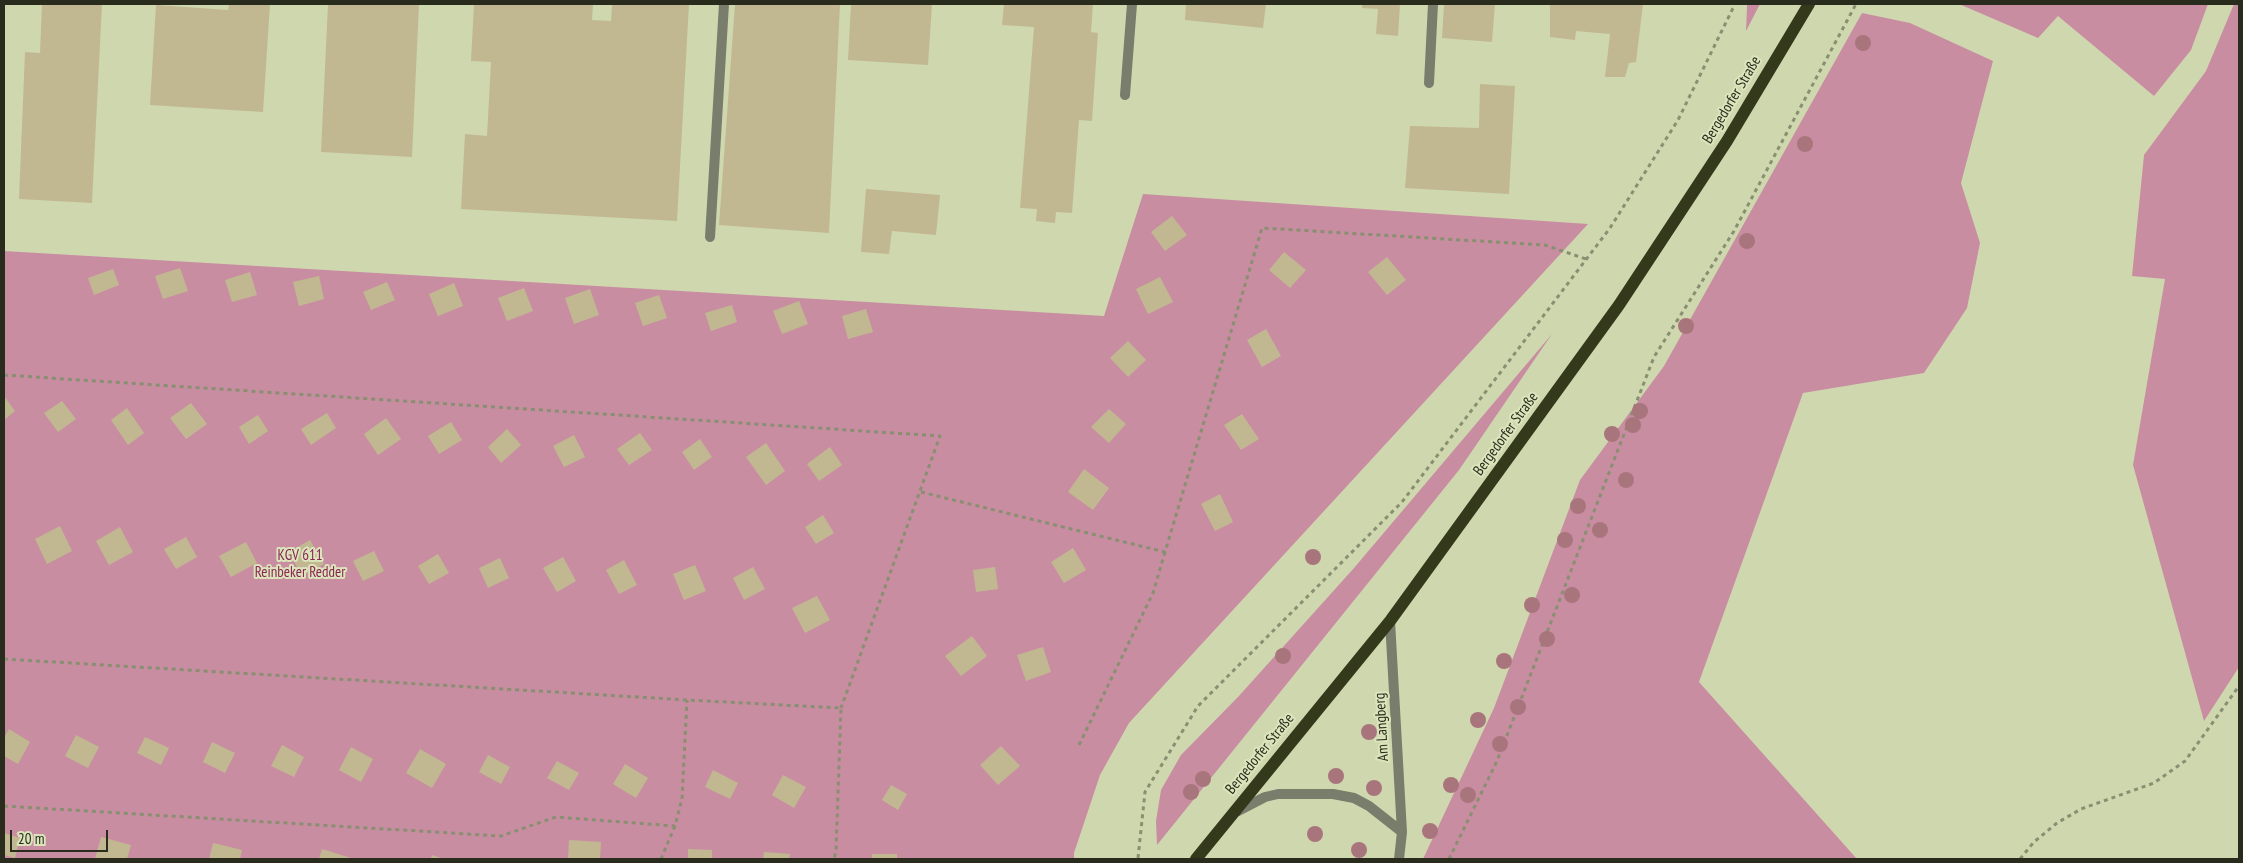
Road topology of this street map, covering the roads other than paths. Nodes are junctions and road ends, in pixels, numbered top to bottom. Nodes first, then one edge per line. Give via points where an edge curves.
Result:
1 (724, 4) edge
2 (1132, 4) edge
3 (1433, 4) edge
4 (1809, 4) edge
5 (1429, 83) dead end
6 (1125, 95) dead end
7 (710, 237) dead end
8 (1390, 621) junction
9 (1233, 814) junction
10 (1402, 832) junction
11 (1196, 859) edge
12 (1399, 859) edge

1 - 7 street
2 - 6 street
3 - 5 street
4 - 8 main road, Bergedorfer Straße via 1727,141 1619,305
8 - 9 main road, Bergedorfer Straße
8 - 10 street, Am Langberg
9 - 10 street via 1265,797 1294,793 1333,794 1354,798 1369,806
9 - 11 main road, Bergedorfer Straße
10 - 12 street, Am Langberg

